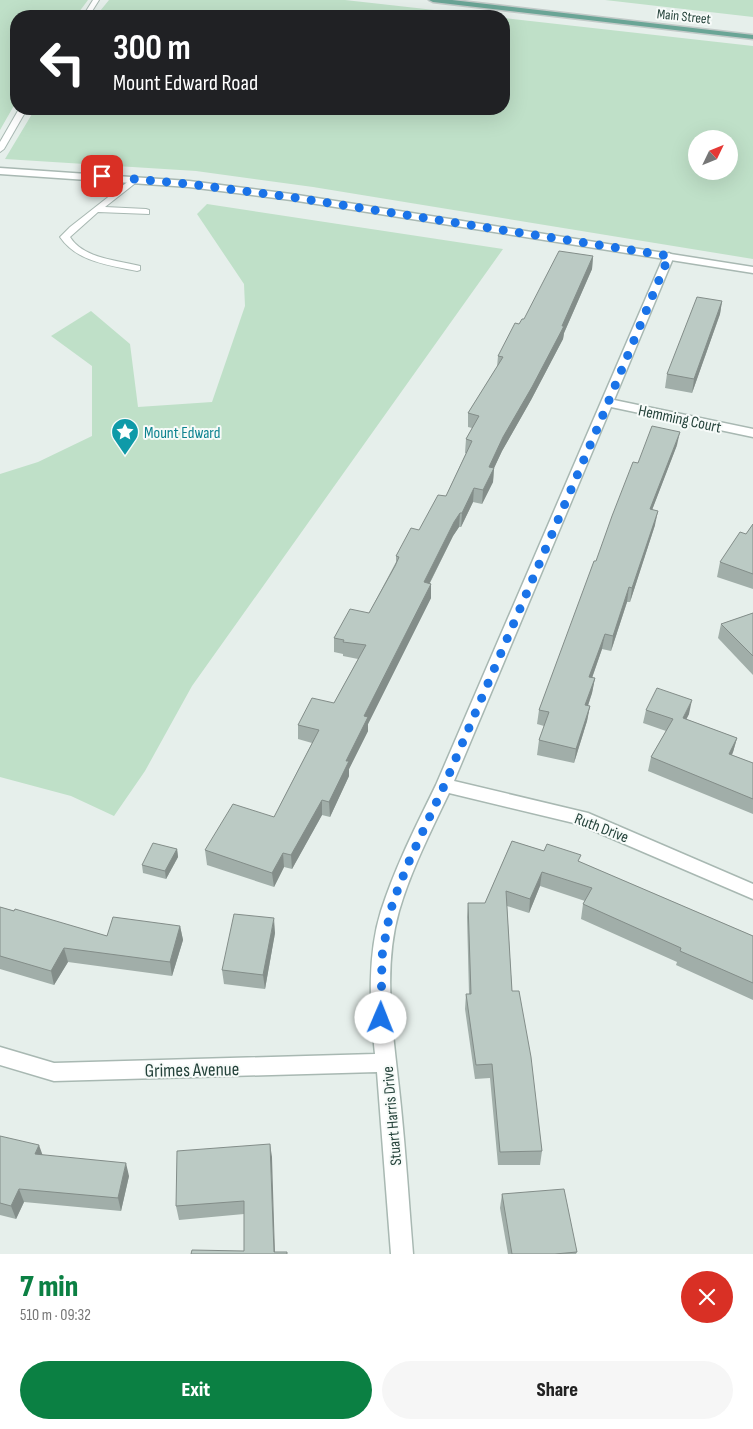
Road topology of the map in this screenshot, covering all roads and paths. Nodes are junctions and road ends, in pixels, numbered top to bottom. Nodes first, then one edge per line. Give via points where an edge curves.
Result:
1 (433, 0) edge
2 (753, 37) edge
3 (20, 115) edge
4 (0, 149) edge
5 (0, 171) edge
6 (135, 179) junction
7 (98, 209) junction
8 (146, 212) dead end
9 (669, 256) junction
10 (137, 268) dead end
11 (753, 270) edge
12 (608, 403) junction
13 (753, 433) edge
14 (444, 786) junction
15 (753, 892) edge
16 (0, 1056) edge
17 (386, 1063) junction
18 (402, 1254) edge

1 - 2 main road, Main Street
3 - 4 lane
5 - 6 street
6 - 7 lane
6 - 9 street via 291,197
7 - 8 lane
7 - 10 lane via 65,237 68,244 102,260
9 - 11 street
9 - 12 street, Stuart Harris Drive
12 - 13 street, Hemming Court
12 - 14 street, Stuart Harris Drive
14 - 15 street, Ruth Drive via 582,818
14 - 17 street, Stuart Harris Drive via 390,912 382,956 381,1018
16 - 17 street, Grimes Avenue via 54,1072
17 - 18 street, Stuart Harris Drive

